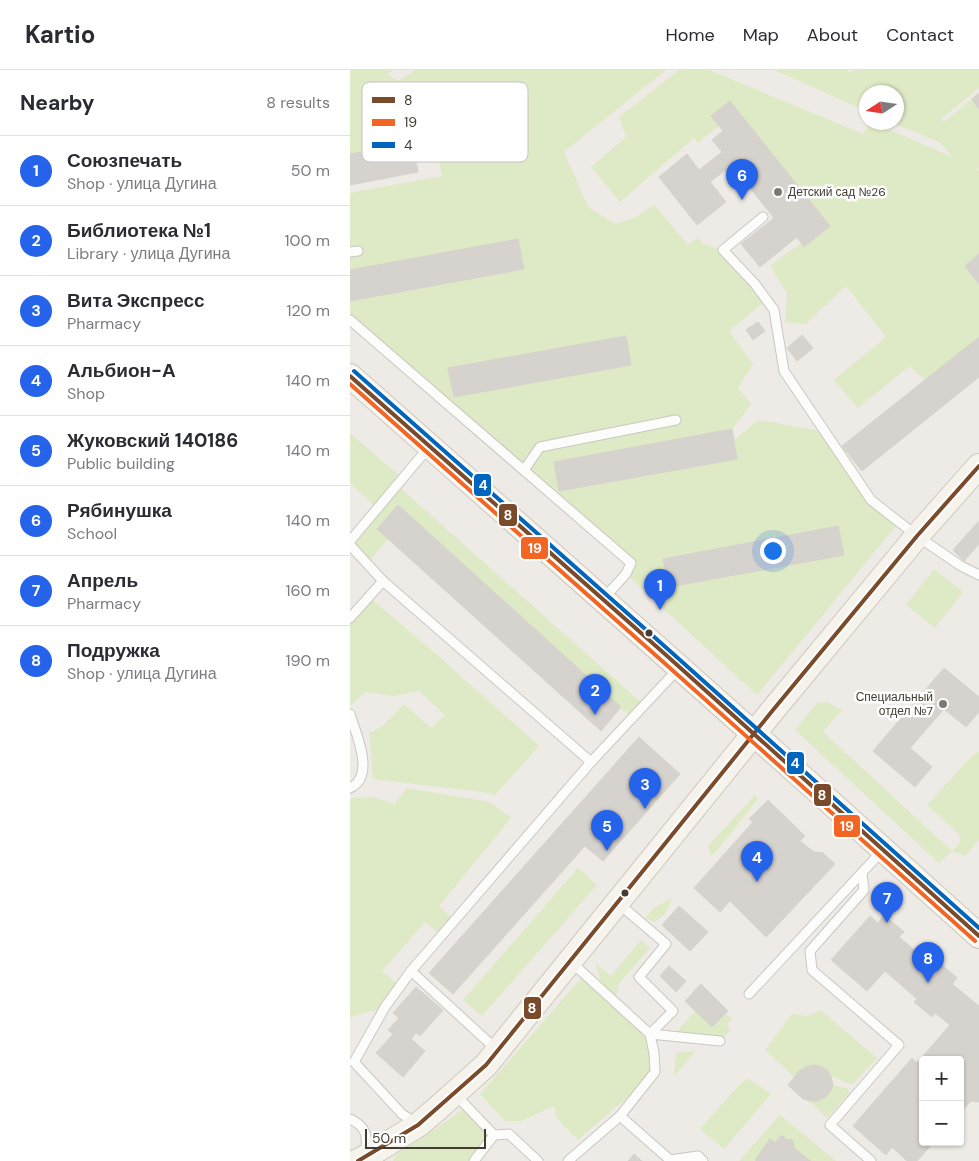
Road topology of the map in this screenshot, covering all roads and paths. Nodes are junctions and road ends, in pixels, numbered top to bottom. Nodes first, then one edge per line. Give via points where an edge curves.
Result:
1 (763, 217) dead end
2 (350, 320) edge
3 (350, 376) edge
4 (676, 420) dead end
5 (430, 446) junction
6 (979, 466) edge
7 (524, 470) junction
8 (917, 536) junction
9 (350, 541) edge
10 (350, 545) edge
11 (979, 575) edge
12 (383, 581) junction
13 (602, 600) junction
14 (350, 618) edge
15 (679, 668) junction
16 (350, 714) edge
17 (754, 733) junction
18 (591, 762) junction
19 (350, 788) edge
20 (884, 850) junction
21 (862, 874) junction
22 (618, 903) junction
23 (979, 936) edge
24 (570, 961) junction
25 (411, 971) junction
26 (749, 994) dead end
27 (650, 1034) junction
28 (720, 1041) dead end
29 (498, 1051) junction
30 (352, 1061) edge
31 (454, 1094) junction
32 (620, 1116) junction
33 (350, 1120) edge
34 (418, 1125) junction
35 (494, 1135) junction
36 (579, 1151) junction
37 (364, 1160) edge
38 (474, 1161) edge
39 (538, 1161) edge
40 (568, 1161) edge
41 (581, 1161) edge
42 (703, 1161) edge
43 (871, 1161) edge

1 - 8 lane via 723,250 774,310 784,371 871,500
2 - 7 lane
3 - 5 main road
4 - 7 lane via 540,447
5 - 9 lane
5 - 13 main road
6 - 8 main road
7 - 13 lane via 631,563 626,574
8 - 11 lane
8 - 17 main road
10 - 12 lane
12 - 14 lane
12 - 18 lane
13 - 15 main road
15 - 17 main road
15 - 18 lane
16 - 19 lane via 364,763 357,785
17 - 20 main road
17 - 22 main road
18 - 25 lane
20 - 21 lane
20 - 23 main road
21 - 26 lane
21 - 43 lane via 864,890 810,951 812,970 899,1045 830,1125
22 - 24 main road
22 - 27 lane via 666,944 639,977 672,1011
24 - 27 lane
24 - 29 main road
25 - 29 lane
25 - 30 lane
27 - 28 lane
27 - 32 lane via 655,1072
29 - 31 main road
30 - 34 lane via 402,1114
31 - 34 main road
31 - 35 lane
32 - 36 lane
32 - 42 lane via 670,1160 698,1156
33 - 37 lane via 355,1121 367,1137
34 - 37 main road
35 - 38 lane
35 - 39 lane via 509,1134
36 - 40 lane
36 - 41 lane

